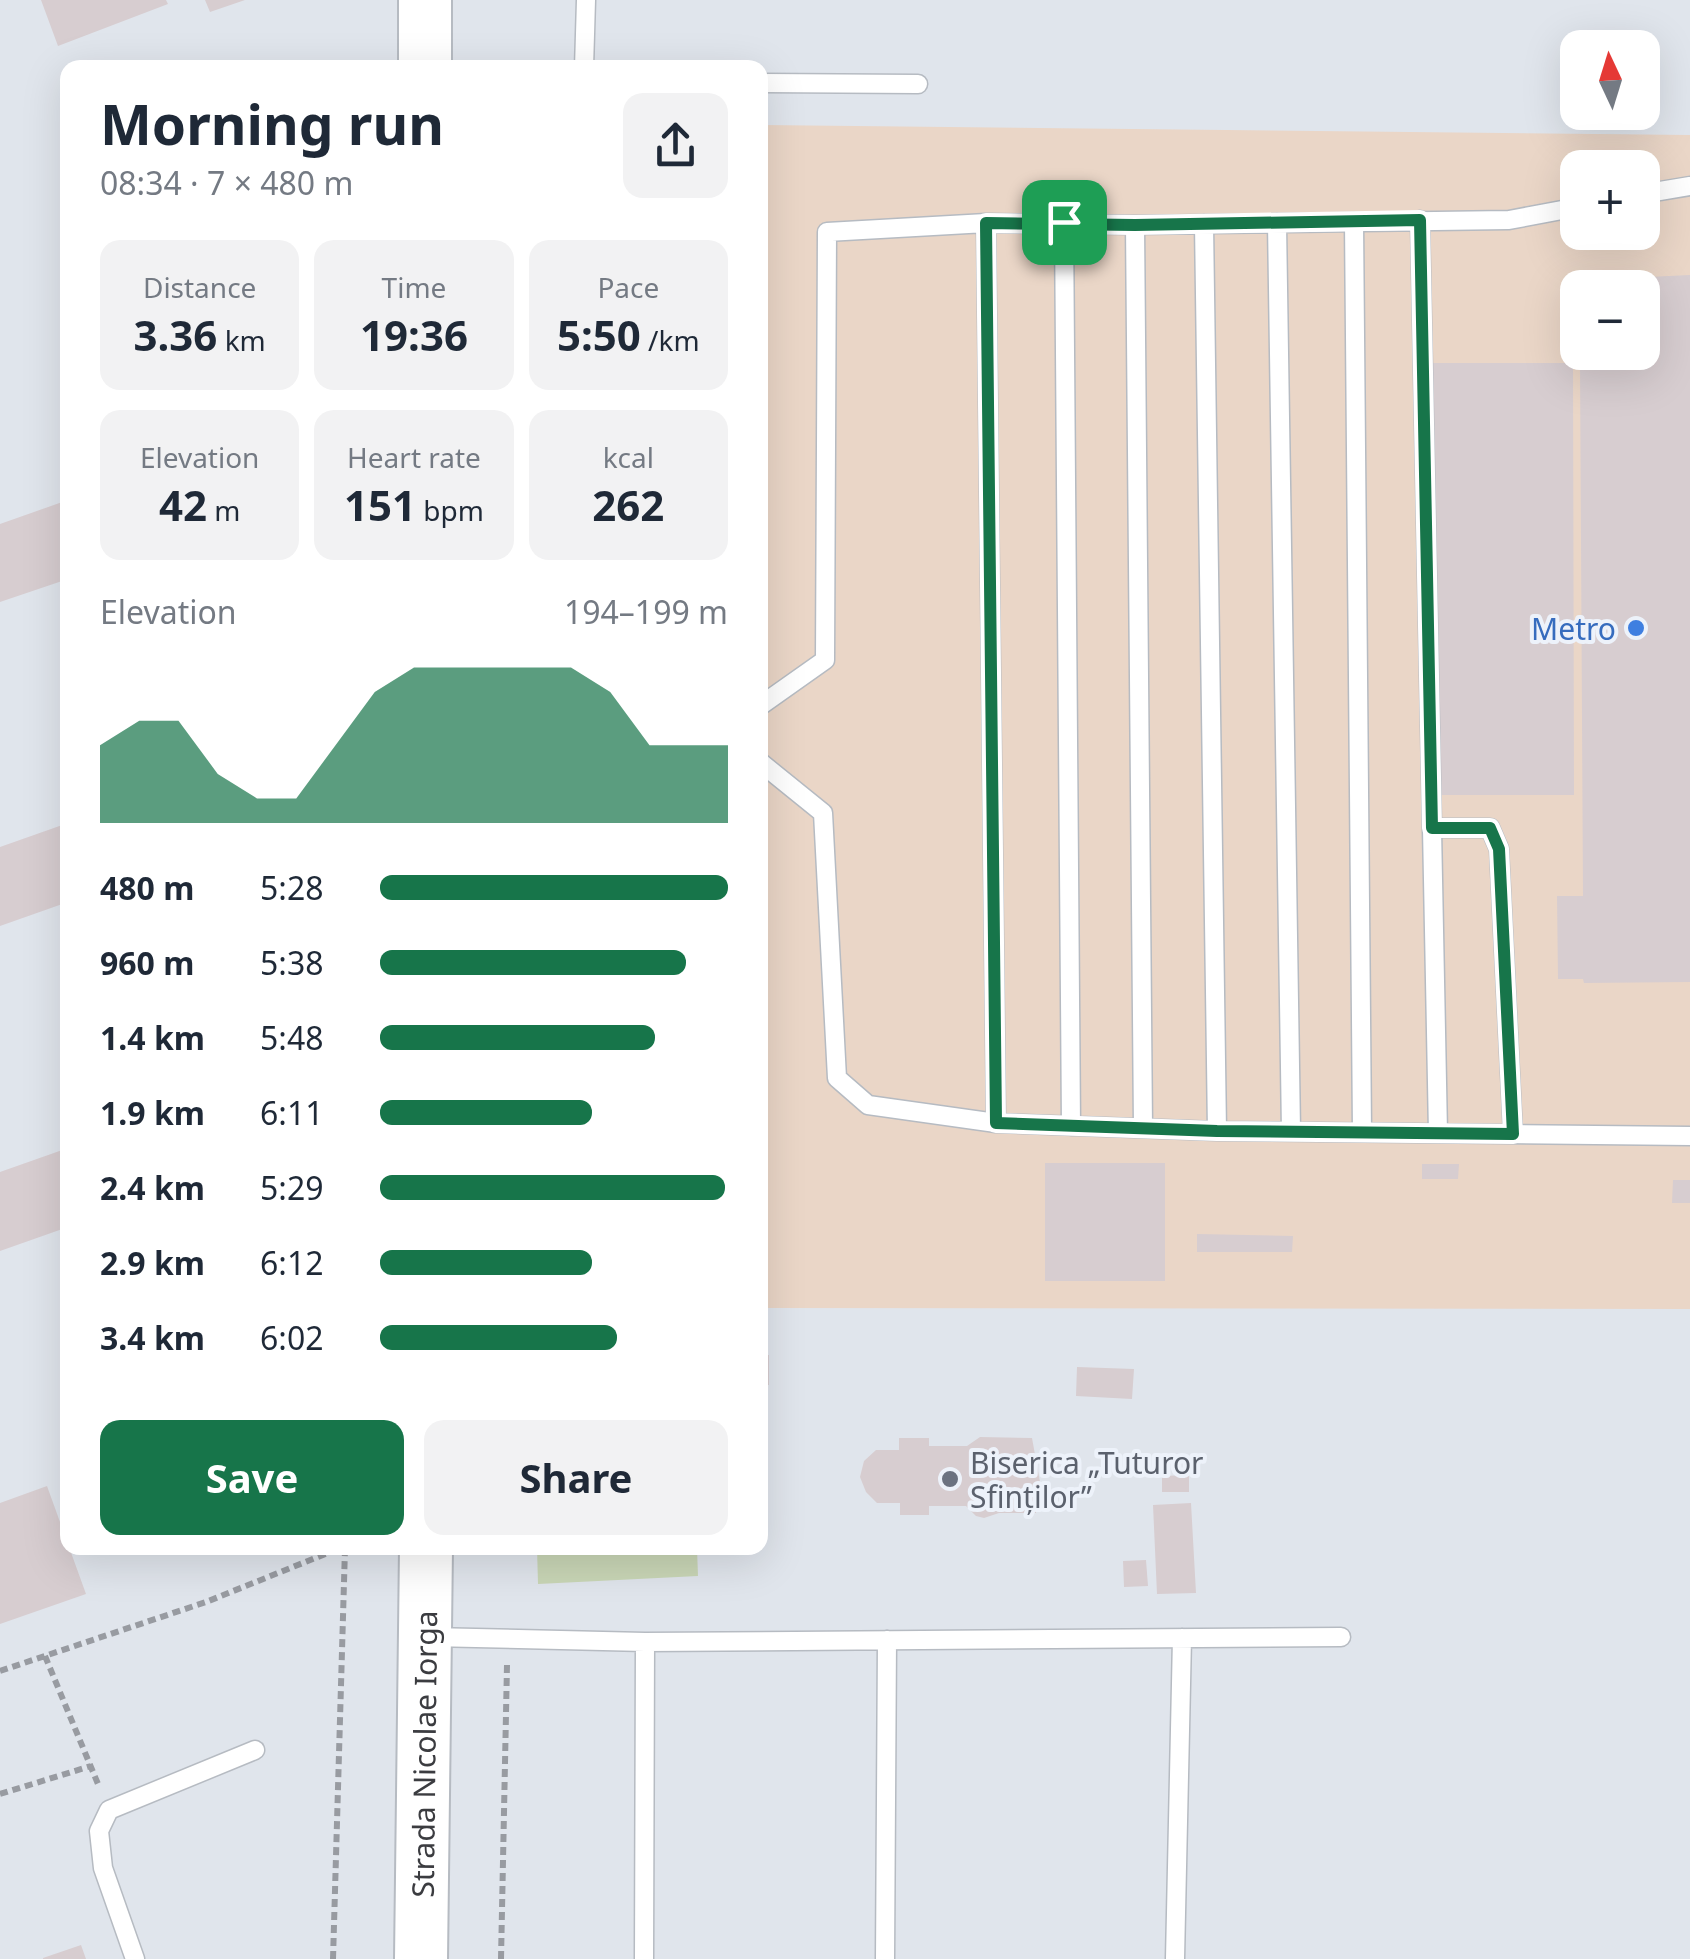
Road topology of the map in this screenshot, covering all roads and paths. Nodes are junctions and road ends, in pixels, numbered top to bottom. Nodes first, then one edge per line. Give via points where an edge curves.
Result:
1 (426, 0) edge
2 (586, 0) edge
3 (425, 60) edge
4 (584, 60) edge
5 (768, 84) edge
6 (918, 84) dead end
7 (1690, 186) edge
8 (1660, 191) edge
9 (1560, 210) edge
10 (1420, 220) junction
11 (1064, 222) junction
12 (1354, 222) junction
13 (986, 223) junction
14 (1278, 223) junction
15 (1204, 224) junction
16 (1135, 225) junction
17 (768, 700) edge
18 (768, 768) edge
19 (1432, 828) junction
20 (996, 1123) junction
21 (1071, 1126) junction
22 (1144, 1128) junction
23 (1217, 1131) junction
24 (1292, 1132) junction
25 (1362, 1132) junction
26 (1438, 1133) junction
27 (1513, 1134) junction
28 (1690, 1136) edge
29 (325, 1555) edge
30 (342, 1555) edge
31 (426, 1555) edge
32 (425, 1637) junction
33 (1341, 1637) dead end
34 (508, 1638) junction
35 (1182, 1638) junction
36 (887, 1640) junction
37 (645, 1642) junction
38 (45, 1656) junction
39 (0, 1671) edge
40 (255, 1750) dead end
41 (91, 1766) junction
42 (0, 1794) edge
43 (109, 1810) junction
44 (135, 1959) edge
45 (333, 1959) edge
46 (421, 1959) edge
47 (501, 1959) edge
48 (644, 1959) edge
49 (885, 1959) edge
50 (1175, 1959) edge

1 - 3 main road
2 - 4 lane
5 - 6 lane
7 - 8 lane
9 - 10 lane via 1508,220
10 - 12 lane
10 - 19 lane
11 - 13 lane
11 - 16 lane
11 - 21 lane
12 - 14 lane
12 - 25 lane
13 - 17 lane via 827,232 825,660
13 - 20 lane
14 - 15 lane
14 - 24 lane
15 - 16 lane
15 - 23 lane
16 - 22 lane
18 - 20 lane via 823,813 838,1078 868,1105
19 - 26 lane
19 - 27 lane via 1490,828 1499,849
20 - 21 lane
21 - 22 lane
22 - 23 lane
23 - 24 lane
24 - 25 lane
25 - 26 lane
26 - 27 lane
27 - 28 lane
29 - 38 path
30 - 45 path
31 - 32 main road, Strada Nicolae Iorga
32 - 34 lane
32 - 46 main road, Strada Nicolae Iorga
33 - 35 lane
34 - 37 lane
34 - 47 path
35 - 36 lane
35 - 50 lane
36 - 37 lane
36 - 49 lane
37 - 48 lane
38 - 39 path
38 - 41 path
40 - 43 lane
41 - 42 path
41 - 43 path
43 - 44 lane via 99,1831 103,1868

